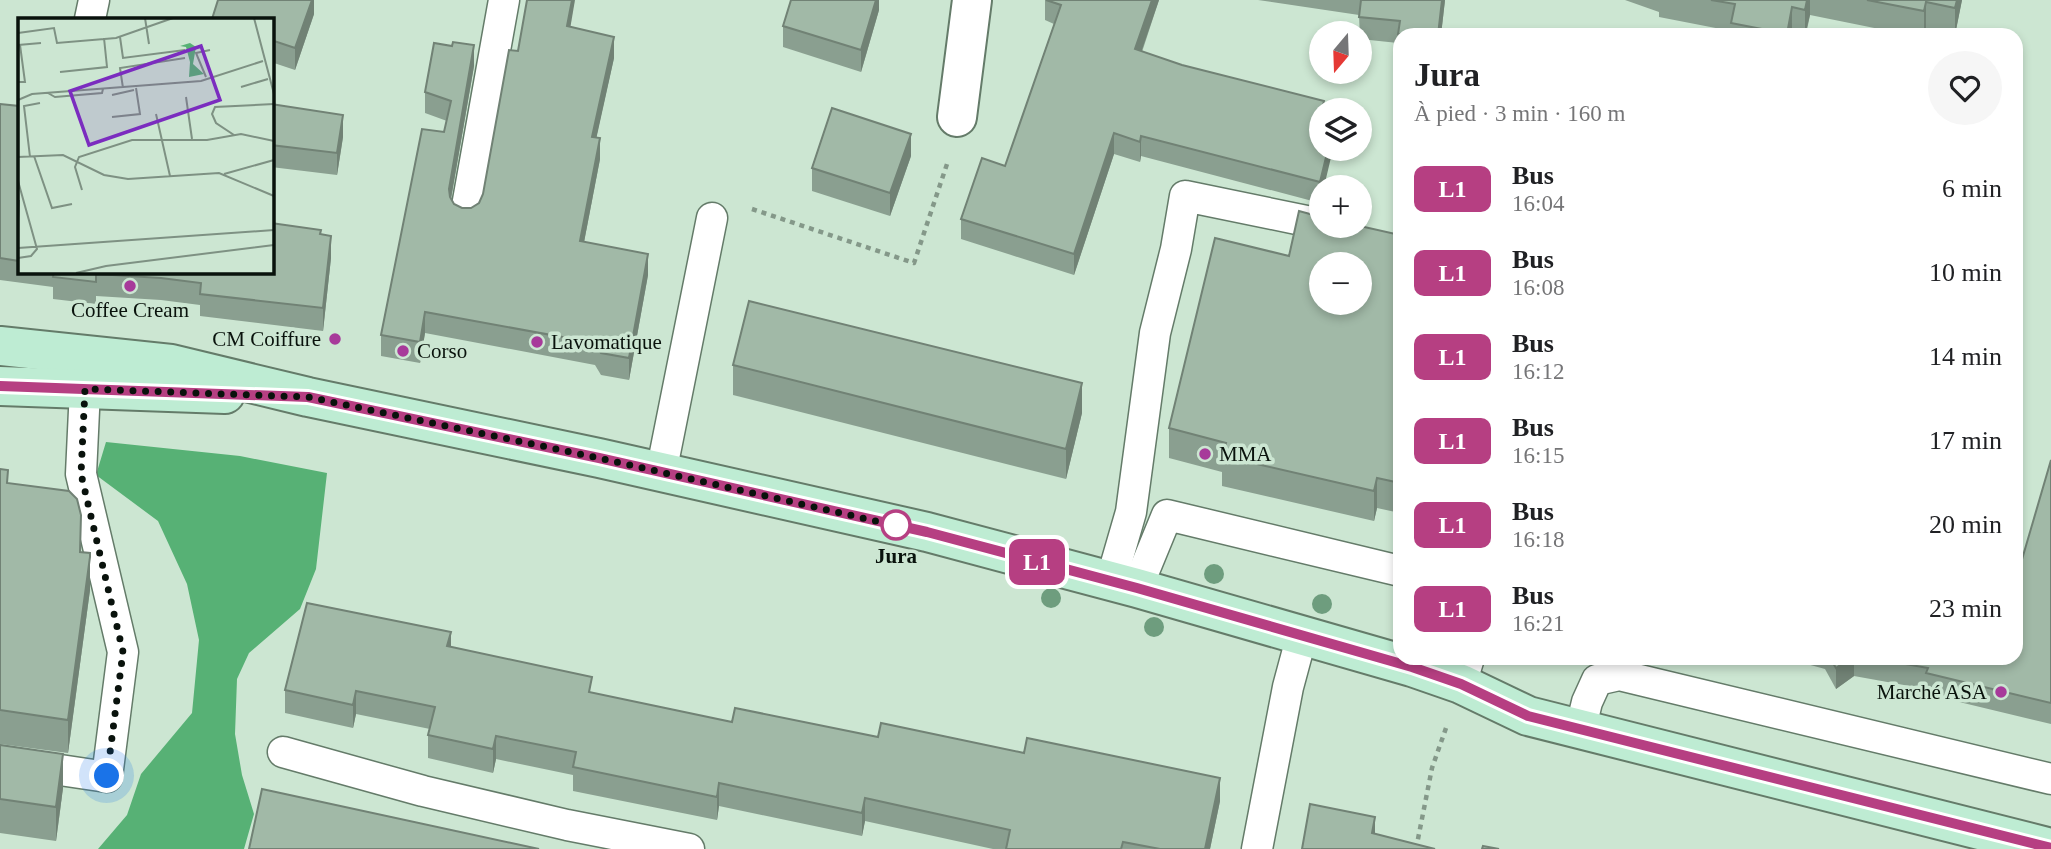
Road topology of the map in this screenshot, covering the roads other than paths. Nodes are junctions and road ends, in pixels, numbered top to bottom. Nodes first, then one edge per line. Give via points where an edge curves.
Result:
1 (94, 0) edge
2 (504, 0) edge
3 (972, 0) edge
4 (90, 18) edge
5 (957, 117) road end
6 (466, 212) edge
7 (712, 218) road end
8 (1309, 221) edge
9 (0, 346) edge
10 (0, 386) edge
11 (85, 389) junction
12 (308, 397) junction
13 (661, 473) junction
14 (1393, 569) edge
15 (1124, 585) junction
16 (1302, 635) junction
17 (1393, 655) edge
18 (1438, 665) edge
19 (1465, 671) edge
20 (1580, 730) junction
21 (283, 752) dead end
22 (0, 761) edge
23 (2051, 779) edge
24 (2051, 848) edge
25 (689, 849) edge
26 (1257, 849) edge

1 - 4 lane
2 - 6 lane
3 - 5 street
7 - 13 lane
8 - 15 lane via 1185,195 1155,333
9 - 12 main road via 171,364
10 - 11 main road
11 - 12 main road
11 - 22 lane via 81,474 123,652 107,776
12 - 13 main road
13 - 15 main road via 927,532
14 - 15 lane via 1167,515
15 - 16 main road
16 - 17 main road
16 - 26 lane
18 - 19 main road
19 - 20 main road via 1528,716
20 - 23 lane via 1597,680 1619,675
20 - 24 main road
21 - 25 lane via 423,791

